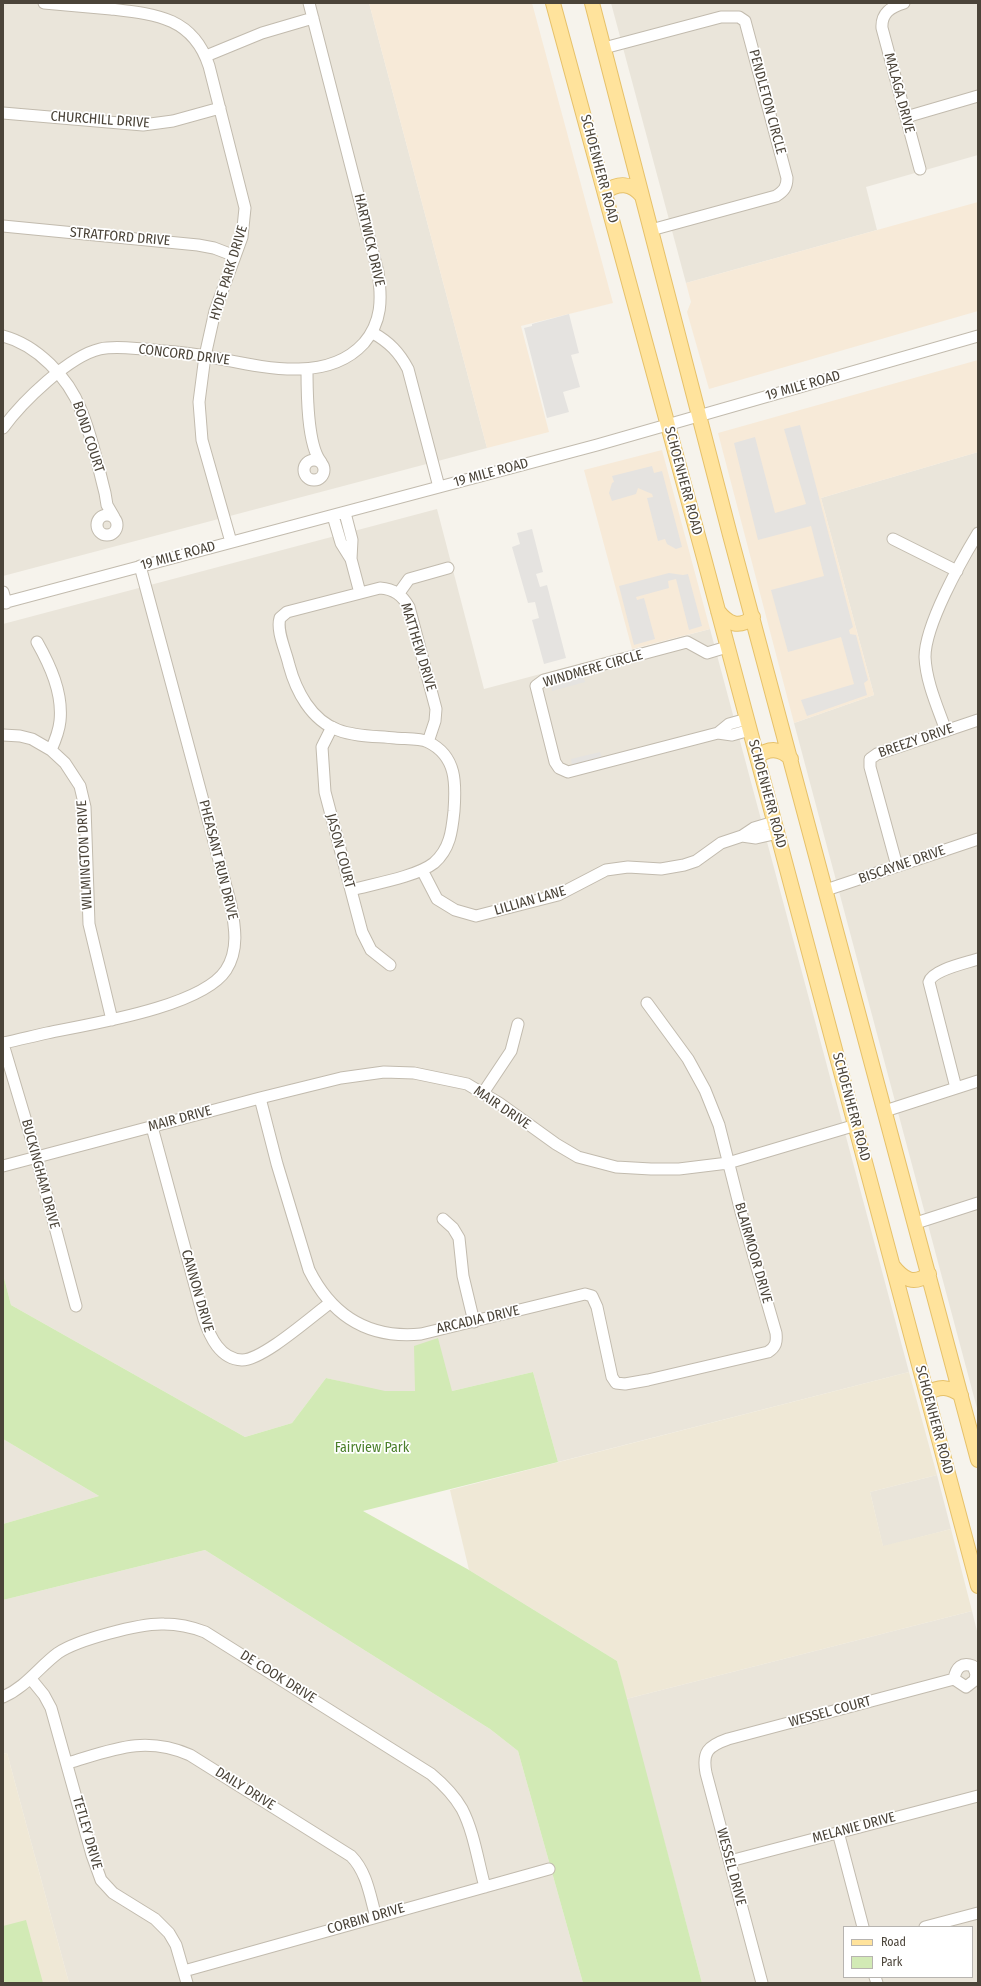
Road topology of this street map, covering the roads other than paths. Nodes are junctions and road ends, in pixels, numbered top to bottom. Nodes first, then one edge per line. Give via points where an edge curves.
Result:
1 (44, 3) edge
2 (309, 3) edge
3 (553, 3) edge
4 (592, 3) edge
5 (904, 3) edge
6 (313, 18) junction
7 (604, 48) junction
8 (206, 56) junction
9 (978, 96) edge
10 (220, 108) junction
11 (3, 113) edge
12 (906, 117) junction
13 (920, 169) dead end
14 (605, 192) junction
15 (642, 196) junction
16 (3, 226) edge
17 (651, 230) junction
18 (235, 256) junction
19 (373, 333) junction
20 (3, 336) edge
21 (978, 336) edge
22 (205, 356) junction
23 (307, 369) junction
24 (57, 374) junction
25 (699, 415) junction
26 (667, 424) junction
27 (3, 428) edge
28 (314, 451) junction
29 (308, 462) junction
30 (321, 462) junction
31 (439, 487) junction
32 (107, 505) junction
33 (345, 513) junction
34 (101, 516) junction
35 (114, 516) junction
36 (333, 516) junction
37 (978, 533) edge
38 (893, 539) dead end
39 (231, 542) junction
40 (351, 559) junction
41 (140, 566) junction
42 (448, 568) dead end
43 (957, 571) junction
44 (360, 593) junction
45 (399, 593) junction
46 (4, 599) edge
47 (718, 611) junction
48 (753, 617) junction
49 (37, 642) dead end
50 (727, 647) junction
51 (978, 720) edge
52 (748, 724) junction
53 (332, 727) junction
54 (946, 731) junction
55 (3, 735) edge
56 (428, 742) junction
57 (51, 750) junction
58 (757, 757) junction
59 (791, 759) junction
60 (776, 827) junction
61 (978, 839) edge
62 (897, 866) junction
63 (422, 870) junction
64 (351, 890) junction
65 (826, 890) junction
66 (978, 959) edge
67 (390, 965) dead end
68 (647, 1003) dead end
69 (112, 1020) junction
70 (518, 1024) dead end
71 (3, 1044) edge
72 (978, 1081) edge
73 (956, 1088) junction
74 (483, 1093) junction
75 (260, 1098) junction
76 (885, 1111) junction
77 (856, 1125) junction
78 (152, 1127) junction
79 (36, 1157) junction
80 (728, 1163) junction
81 (3, 1166) edge
82 (978, 1203) edge
83 (443, 1219) dead end
84 (916, 1223) junction
85 (893, 1266) junction
86 (929, 1274) junction
87 (330, 1303) junction
88 (76, 1306) dead end
89 (474, 1322) junction
90 (776, 1343) joint
91 (928, 1394) junction
92 (961, 1395) junction
93 (978, 1460) edge
94 (978, 1586) edge
95 (31, 1679) junction
96 (954, 1679) dead end
97 (3, 1697) edge
98 (707, 1750) joint
99 (68, 1763) junction
100 (978, 1796) edge
101 (838, 1832) junction
102 (730, 1861) junction
103 (549, 1869) dead end
104 (485, 1887) junction
105 (978, 1913) edge
106 (376, 1916) junction
107 (863, 1926) edge
108 (929, 1926) edge
109 (184, 1971) junction
110 (187, 1983) edge
111 (762, 1983) edge

1 - 8 street, HYDE PARK DRIVE via 149,13 178,24 195,39
2 - 6 street, HARTWICK DRIVE
3 - 14 main road, SCHOENHERR ROAD
4 - 7 main road
5 - 12 street, MALAGA DRIVE via 889,9 884,16 882,28
6 - 8 street via 262,33
6 - 19 street, HARTWICK DRIVE via 378,272 380,308
7 - 15 main road
7 - 17 street, PENDLETON CIRCLE via 721,17 739,17 745,21 787,178 787,186 776,196
8 - 10 street, HYDE PARK DRIVE
9 - 12 street
10 - 11 street, CHURCHILL DRIVE via 173,121 143,125
10 - 18 street, HYDE PARK DRIVE via 245,208 244,228
12 - 13 street, MALAGA DRIVE
14 - 15 main road via 623,184 636,189
14 - 26 main road, SCHOENHERR ROAD
15 - 17 main road
16 - 18 street, STRATFORD DRIVE via 198,245
17 - 25 main road
18 - 22 street, HYDE PARK DRIVE via 219,298
19 - 23 street, CONCORD DRIVE via 344,360
19 - 31 street via 391,345 408,369
20 - 24 street via 28,346
21 - 25 street, 19 MILE ROAD
22 - 23 street, CONCORD DRIVE via 262,366
22 - 24 street, CONCORD DRIVE via 126,348 101,349 79,358
22 - 39 street, HYDE PARK DRIVE via 199,402 202,440
23 - 28 street via 308,412
24 - 27 street, CONCORD DRIVE via 20,408
24 - 32 street, BOND COURT via 72,391 81,409
25 - 26 street, 19 MILE ROAD
25 - 48 main road
26 - 31 street, 19 MILE ROAD
26 - 47 main road, SCHOENHERR ROAD
28 - 29 street
28 - 30 street
29 - 30 street
29 - 30 street via 304,467 304,473 308,479 314,480 323,475 324,468
31 - 33 street, 19 MILE ROAD
32 - 34 street
32 - 35 street, BOND COURT
33 - 36 street, 19 MILE ROAD
33 - 40 street via 352,540
34 - 35 street
34 - 35 street via 97,528 101,533 108,535 116,529 117,522
36 - 39 street, 19 MILE ROAD
36 - 40 street via 341,542
37 - 43 street
38 - 43 street
39 - 41 street, 19 MILE ROAD
40 - 44 street
41 - 46 street, 19 MILE ROAD
41 - 69 street, PHEASANT RUN DRIVE via 231,905 235,940 226,970 210,986 185,999
42 - 45 street via 409,579
43 - 54 street via 931,626 925,658 930,684
44 - 45 street, MATTHEW DRIVE via 380,588 389,588
44 - 53 street, MATTHEW DRIVE via 287,612 279,622 293,679 300,693 315,714
45 - 56 street, MATTHEW DRIVE via 409,607 436,709 436,721
47 - 48 main road via 726,621 734,625 744,623
47 - 50 main road, SCHOENHERR ROAD
48 - 59 main road
49 - 57 street via 52,672 60,708 60,721
50 - 52 main road, SCHOENHERR ROAD
50 - 52 street, WINDMERE CIRCLE via 707,653 687,642 544,680 536,686 555,762 559,768 572,771 718,733 729,724
51 - 54 street, BREEZY DRIVE
52 - 58 main road, SCHOENHERR ROAD
53 - 56 street via 357,734
53 - 64 street, JASON COURT via 322,747 325,792
54 - 62 street, BREEZY DRIVE via 877,754 870,759
55 - 57 street, WILMINGTON DRIVE via 26,738
56 - 63 street via 447,759 456,785 450,840 445,851
57 - 69 street, WILMINGTON DRIVE via 74,775 83,796 89,924
58 - 59 main road via 773,749
58 - 60 main road, SCHOENHERR ROAD
59 - 65 main road
60 - 63 street, LILLIAN LANE via 754,828 684,865 661,869 628,867 606,870 558,895 476,916 455,910 437,899
60 - 77 main road, SCHOENHERR ROAD
61 - 62 street, BISCAYNE DRIVE
62 - 65 street, BISCAYNE DRIVE
63 - 64 street
64 - 67 street, JASON COURT via 365,940 371,950
65 - 76 main road
66 - 73 street via 936,973 929,982
68 - 80 street, BLAIRMOOR DRIVE via 688,1059 704,1090 719,1125
69 - 71 street, PHEASANT RUN DRIVE
70 - 74 street via 511,1051
71 - 79 street, BUCKINGHAM DRIVE
72 - 73 street
73 - 76 street
74 - 75 street, MAIR DRIVE via 460,1083 414,1072 395,1071 341,1078
74 - 80 street, MAIR DRIVE via 578,1157 616,1166 651,1169 704,1167
75 - 78 street, MAIR DRIVE
75 - 87 street, ARCADIA DRIVE via 304,1256 317,1285
76 - 84 main road
77 - 80 street, MAIR DRIVE
77 - 85 main road, SCHOENHERR ROAD
78 - 79 street, MAIR DRIVE
78 - 87 street, CANNON DRIVE via 204,1320 215,1345 224,1354 236,1359 252,1358 278,1343
79 - 81 street, MAIR DRIVE
79 - 88 street, BUCKINGHAM DRIVE
80 - 90 street, BLAIRMOOR DRIVE via 776,1333
82 - 84 street
83 - 89 street via 460,1238 463,1276
84 - 86 main road
85 - 86 main road via 899,1274 910,1281 919,1280
85 - 91 main road, SCHOENHERR ROAD
86 - 92 main road
87 - 89 street, ARCADIA DRIVE via 363,1326 393,1334 421,1334
89 - 90 street, ARCADIA DRIVE via 585,1294 592,1296 597,1307 612,1377 616,1384 768,1352 774,1349
91 - 92 main road via 942,1388 954,1390
91 - 94 main road, SCHOENHERR ROAD
92 - 93 main road
95 - 97 street, DE COOK DRIVE
95 - 99 street, TETLEY DRIVE via 51,1708
95 - 104 street, DE COOK DRIVE via 60,1652 89,1639 162,1623 205,1632 432,1774 462,1809
96 - 98 street, WESSEL COURT via 728,1739
98 - 102 street, WESSEL DRIVE via 706,1773
99 - 106 street, DAILY DRIVE via 115,1749 144,1744 168,1746 190,1754 351,1856 365,1878
99 - 109 street, TETLEY DRIVE via 101,1880 113,1893 162,1925 176,1945
100 - 101 street, MELANIE DRIVE
101 - 102 street, MELANIE DRIVE
101 - 107 street
102 - 111 street, WESSEL DRIVE
103 - 104 street, CORBIN DRIVE
104 - 106 street, CORBIN DRIVE
105 - 108 street
106 - 109 street, CORBIN DRIVE
109 - 110 street, TETLEY DRIVE

